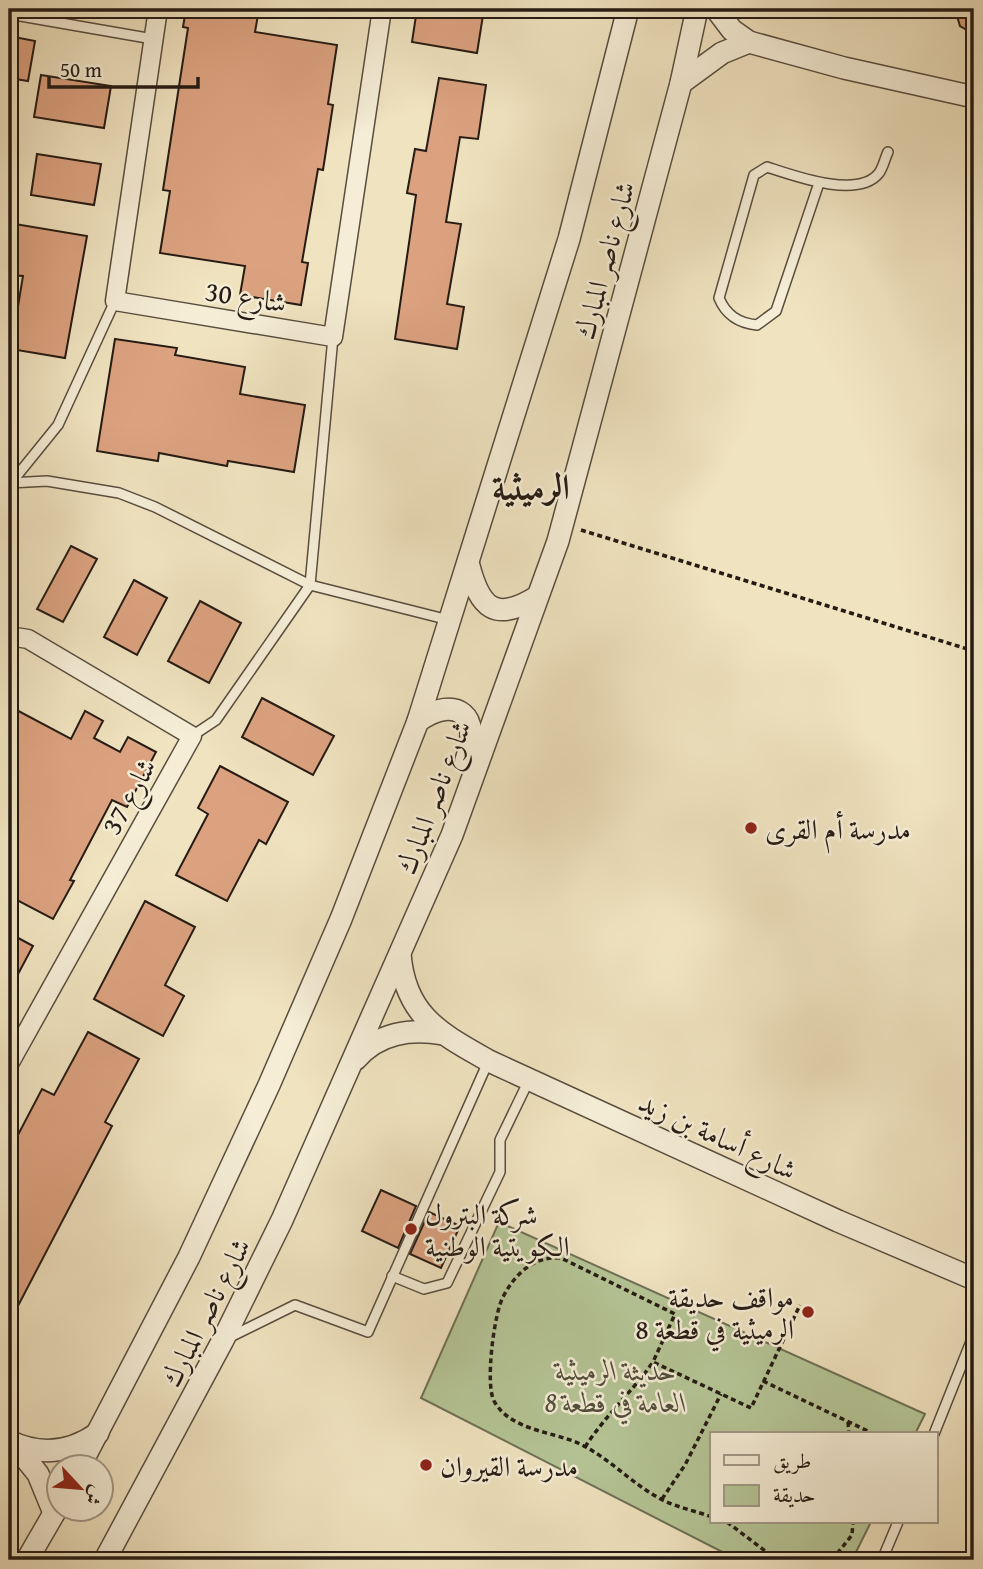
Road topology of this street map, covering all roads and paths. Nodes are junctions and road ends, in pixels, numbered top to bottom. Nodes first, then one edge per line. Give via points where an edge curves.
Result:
1 (158, 9) edge
2 (382, 9) edge
3 (628, 9) edge
4 (697, 9) edge
5 (716, 9) edge
6 (9, 14) edge
7 (153, 39) junction
8 (749, 42) junction
9 (681, 83) junction
10 (974, 97) edge
11 (888, 152) dead end
12 (819, 183) junction
13 (115, 301) junction
14 (333, 337) junction
15 (10, 483) edge
16 (562, 524) junction
17 (469, 566) junction
18 (310, 585) junction
19 (535, 598) junction
20 (450, 621) junction
21 (9, 636) edge
22 (974, 651) edge
23 (418, 722) junction
24 (192, 736) junction
25 (452, 835) junction
26 (400, 954) junction
27 (443, 1034) junction
28 (489, 1061) junction
29 (9, 1064) edge
30 (350, 1066) junction
31 (529, 1080) junction
32 (392, 1276) junction
33 (974, 1279) edge
34 (800, 1305) dead end
35 (974, 1334) edge
36 (223, 1340) junction
37 (653, 1362) junction
38 (763, 1381) junction
39 (721, 1394) junction
40 (848, 1422) junction
41 (100, 1432) junction
42 (849, 1432) edge
43 (870, 1432) edge
44 (935, 1432) edge
45 (10, 1442) edge
46 (585, 1447) junction
47 (87, 1454) edge
48 (46, 1488) edge
49 (662, 1500) junction
50 (710, 1516) edge
51 (48, 1524) edge
52 (729, 1524) edge
53 (853, 1524) edge
54 (897, 1524) edge
55 (27, 1560) edge
56 (105, 1560) edge
57 (777, 1560) edge
58 (832, 1560) edge
59 (882, 1560) edge

1 - 7 street
2 - 14 street
3 - 17 street, شارع ناصر المبارك via 569,239
4 - 9 street, شارع ناصر المبارك
5 - 8 street via 732,30
6 - 7 lane
7 - 13 street
8 - 9 street via 722,52
8 - 10 street
9 - 16 street, شارع ناصر المبارك
11 - 12 lane via 879,174 863,182
12 - 12 lane via 767,167 754,175 719,298 730,315 757,325 776,311
13 - 14 street, شارع 30
13 - 15 lane via 58,425
14 - 18 lane
15 - 18 lane via 47,481 137,499
16 - 19 street, شارع ناصر المبارك
16 - 22 path
17 - 19 street via 474,588 491,607 510,610
17 - 20 street, شارع ناصر المبارك
18 - 20 lane
18 - 24 lane via 216,720
19 - 25 street, شارع ناصر المبارك
20 - 23 street, شارع ناصر المبارك
21 - 24 street via 28,639
23 - 25 street via 433,711 449,709 466,716 472,726 473,741 447,815
23 - 41 street, شارع ناصر المبارك via 269,1086
24 - 29 street, شارع 37
25 - 26 street, شارع ناصر المبارك
26 - 27 street, شارع أسامة بن زيد via 408,993 423,1017
26 - 30 street, شارع ناصر المبارك
27 - 28 street, شارع أسامة بن زيد
27 - 30 street, شارع أسامة بن زيد via 414,1031 384,1038
28 - 31 street, شارع أسامة بن زيد
28 - 32 lane
30 - 36 street, شارع ناصر المبارك
31 - 32 lane via 500,1140 500,1172 447,1283 424,1289
31 - 33 street, شارع أسامة بن زيد
32 - 36 lane via 368,1332 295,1305
34 - 38 path
35 - 44 lane
36 - 56 street, شارع ناصر المبارك
37 - 39 path
37 - 46 path
37 - 46 path via 675,1314 561,1258 549,1257 521,1271 499,1304 489,1381 493,1400 516,1423
38 - 39 path via 751,1408
38 - 40 path
39 - 49 path
40 - 42 path
40 - 43 path
41 - 45 street via 57,1451
41 - 47 street, شارع ناصر المبارك
45 - 48 street
46 - 49 path
49 - 50 path
51 - 55 street
52 - 57 path
53 - 58 path via 852,1535
54 - 59 lane

